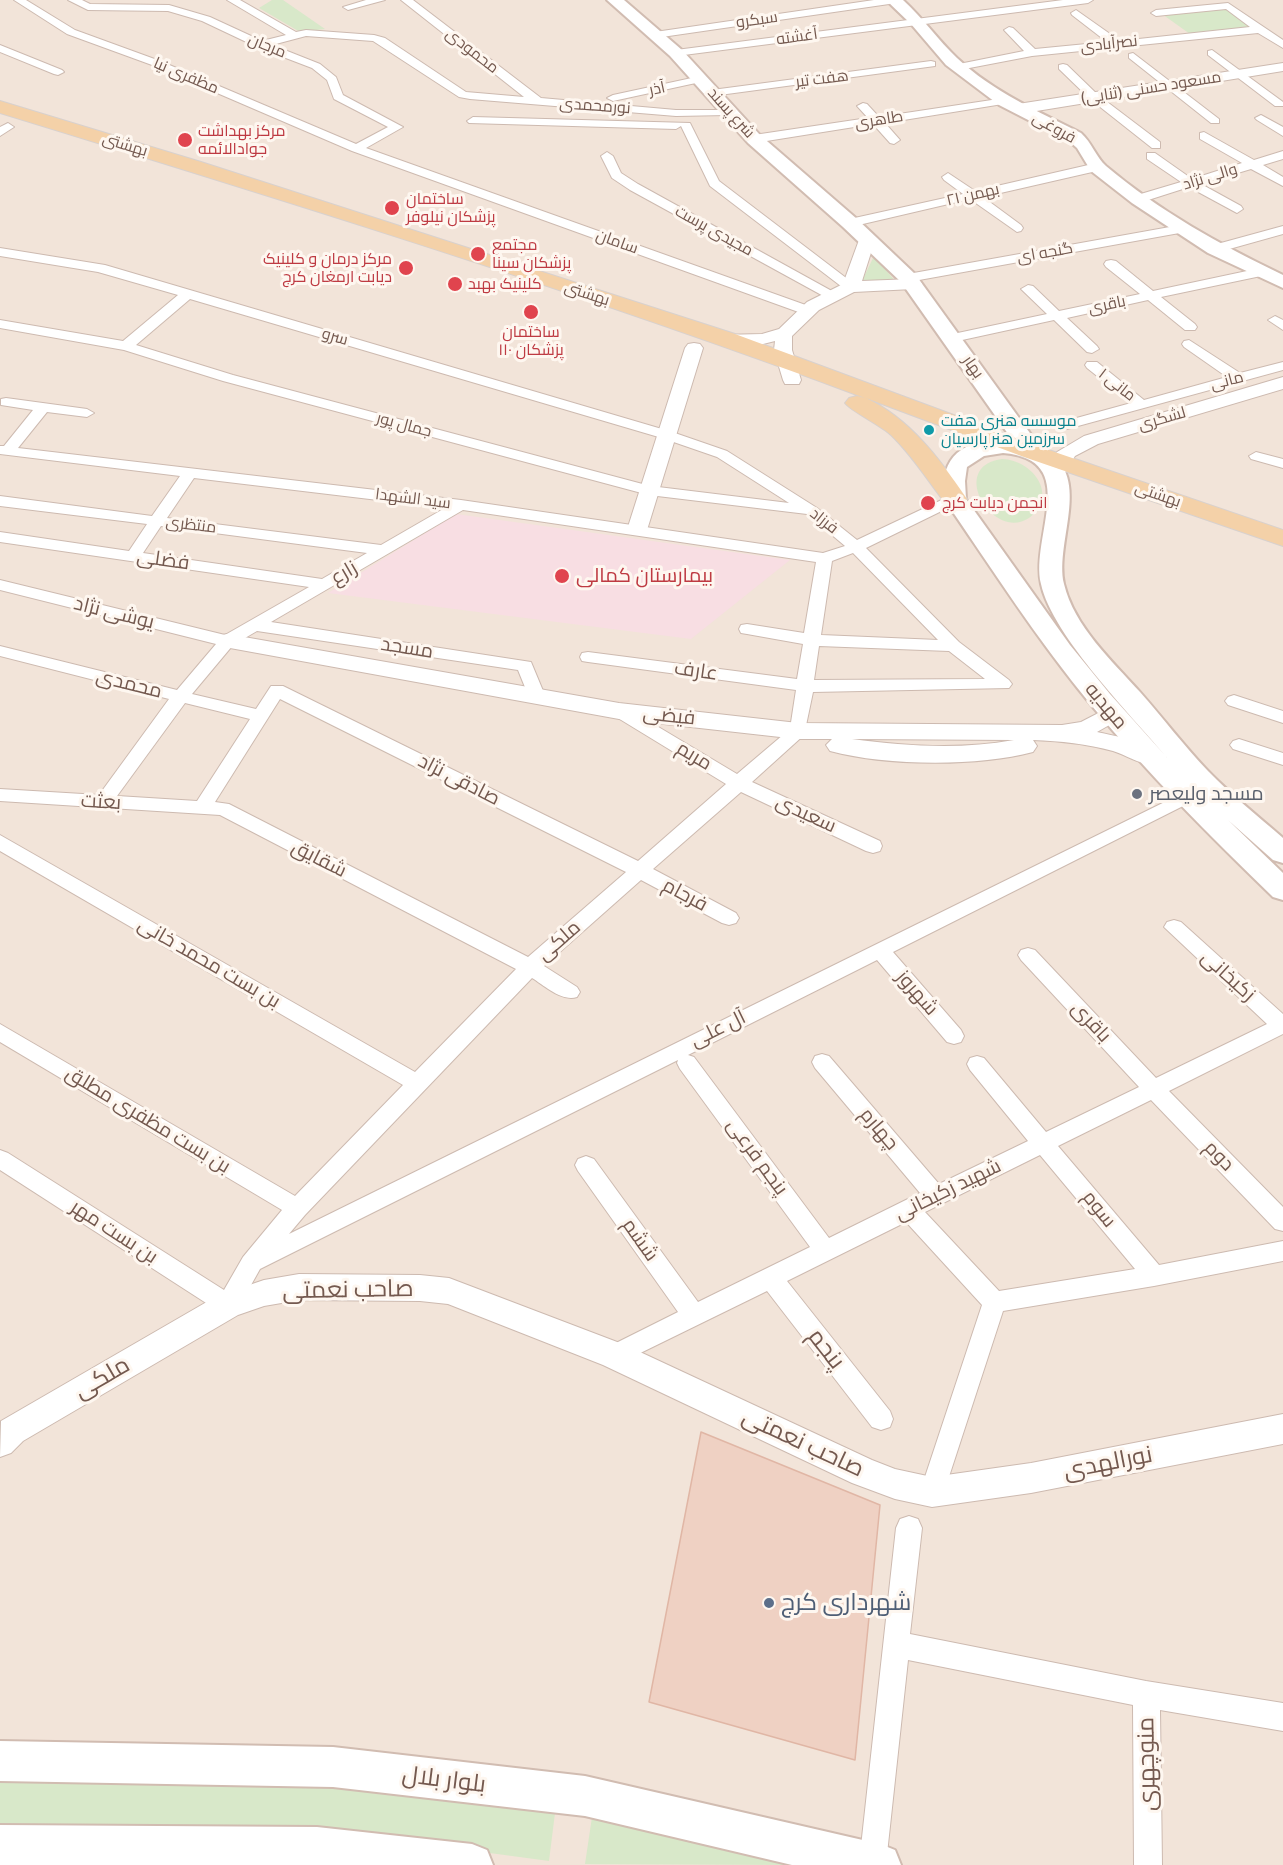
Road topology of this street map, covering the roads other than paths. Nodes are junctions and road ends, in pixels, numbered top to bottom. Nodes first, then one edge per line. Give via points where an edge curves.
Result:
1 (19, 0) edge
2 (73, 0) edge
3 (232, 0) edge
4 (380, 0) edge
5 (406, 0) edge
6 (615, 0) edge
7 (895, 0) edge
8 (1088, 0) edge
9 (344, 4) edge
10 (1076, 14) dead end
11 (358, 16) dead end
12 (917, 21) junction
13 (1260, 29) junction
14 (1008, 30) dead end
15 (654, 35) junction
16 (295, 36) junction
17 (1189, 36) junction
18 (1116, 43) junction
19 (261, 45) junction
20 (1283, 45) edge
21 (0, 48) edge
22 (676, 53) junction
23 (1032, 53) junction
24 (1212, 53) dead end
25 (1133, 56) dead end
26 (931, 64) dead end
27 (959, 67) junction
28 (1063, 67) dead end
29 (1283, 67) edge
30 (58, 72) dead end
31 (1240, 74) junction
32 (701, 79) junction
33 (1170, 85) junction
34 (712, 93) junction
35 (0, 97) edge
36 (1094, 97) junction
37 (612, 98) dead end
38 (538, 102) junction
39 (1279, 104) dead end
40 (1012, 105) junction
41 (863, 106) dead end
42 (0, 107) edge
43 (1261, 118) dead end
44 (731, 120) junction
45 (876, 120) junction
46 (473, 121) dead end
47 (1215, 121) dead end
48 (2, 125) edge
49 (1283, 132) edge
50 (1204, 136) dead end
51 (754, 139) junction
52 (894, 140) dead end
53 (114, 148) junction
54 (356, 148) junction
55 (1283, 154) edge
56 (608, 156) dead end
57 (1253, 164) junction
58 (1097, 167) junction
59 (948, 177) dead end
60 (1283, 182) edge
61 (1190, 183) junction
62 (973, 195) junction
63 (1138, 199) junction
64 (1237, 209) dead end
65 (850, 223) junction
66 (1017, 228) dead end
67 (1181, 229) junction
68 (1283, 230) edge
69 (867, 240) junction
70 (1215, 249) junction
71 (0, 252) edge
72 (1111, 264) dead end
73 (1261, 272) junction
74 (910, 281) junction
75 (1283, 282) edge
76 (851, 287) junction
77 (1028, 289) dead end
78 (188, 294) junction
79 (832, 295) junction
80 (1151, 295) junction
81 (809, 311) junction
82 (1057, 316) junction
83 (0, 324) edge
84 (1190, 327) dead end
85 (785, 333) junction
86 (952, 338) junction
87 (728, 339) junction
88 (1190, 344) dead end
89 (126, 346) junction
90 (694, 348) junction
91 (1092, 349) dead end
92 (1092, 365) dead end
93 (1283, 366) edge
94 (789, 369) junction
95 (1238, 378) junction
96 (1283, 383) edge
97 (6, 402) dead end
98 (1142, 405) junction
99 (43, 407) junction
100 (87, 413) dead end
101 (1067, 425) dead end
102 (667, 435) junction
103 (4, 451) edge
104 (1032, 452) junction
105 (1256, 456) dead end
106 (1283, 464) edge
107 (1057, 466) junction
108 (190, 472) junction
109 (650, 490) junction
110 (955, 500) junction
111 (0, 501) edge
112 (461, 505) junction
113 (812, 511) junction
114 (157, 521) junction
115 (637, 530) junction
116 (0, 537) edge
117 (1283, 538) edge
118 (856, 547) junction
119 (382, 550) junction
120 (133, 556) junction
121 (824, 558) junction
122 (325, 584) junction
123 (0, 585) edge
124 (255, 625) junction
125 (747, 629) dead end
126 (812, 640) junction
127 (227, 641) junction
128 (953, 646) junction
129 (0, 651) edge
130 (588, 657) dead end
131 (805, 686) junction
132 (180, 697) junction
133 (537, 698) junction
134 (1234, 701) dead end
135 (619, 711) junction
136 (1112, 714) junction
137 (259, 716) junction
138 (1283, 717) edge
139 (798, 731) junction
140 (1062, 734) junction
141 (1239, 745) dead end
142 (1150, 757) junction
143 (1283, 759) edge
144 (738, 783) junction
145 (0, 795) edge
146 (1187, 797) junction
147 (103, 802) junction
148 (202, 808) junction
149 (0, 842) edge
150 (873, 846) dead end
151 (1283, 853) edge
152 (641, 871) junction
153 (1283, 890) edge
154 (729, 918) dead end
155 (1174, 927) dead end
156 (880, 950) junction
157 (1028, 955) dead end
158 (530, 967) junction
159 (570, 992) dead end
160 (1283, 1026) edge
161 (0, 1032) edge
162 (954, 1036) dead end
163 (822, 1062) dead end
164 (687, 1063) dead end
165 (977, 1064) dead end
166 (417, 1083) junction
167 (1154, 1089) junction
168 (1045, 1143) junction
169 (0, 1159) edge
170 (586, 1165) dead end
171 (936, 1196) junction
172 (297, 1208) junction
173 (909, 1210) junction
174 (1283, 1222) edge
175 (826, 1251) junction
176 (1283, 1251) edge
177 (251, 1264) junction
178 (1154, 1276) junction
179 (771, 1278) junction
180 (994, 1302) junction
181 (217, 1311) junction
182 (694, 1316) junction
183 (614, 1356) junction
184 (881, 1419) dead end
185 (1283, 1429) edge
186 (4, 1431) edge
187 (932, 1492) junction
188 (909, 1527) dead end
189 (897, 1645) junction
190 (1146, 1694) junction
191 (1283, 1717) edge
192 (0, 1761) edge
193 (0, 1846) edge
194 (876, 1864) edge
195 (472, 1865) edge
196 (1148, 1865) edge

1 - 54 street, مظفری نیا via 71,32 156,63
2 - 19 street, مرجان via 88,8 170,8 206,19
3 - 16 street
4 - 9 street
5 - 38 street, محمودی
6 - 15 main road, شرع پسند
7 - 12 main road, فروغی
7 - 15 street, سبکرو
8 - 12 street, آغشته
9 - 11 street
10 - 18 street
12 - 22 street, آغشته
12 - 27 main road, فروغی
13 - 17 street, نصرآبادی
13 - 17 street via 1228,6 1156,13
13 - 20 street
14 - 23 street
15 - 22 main road, شرع پسند
16 - 19 street
16 - 38 street, نورمحمدی via 306,33 381,40 464,95
17 - 18 street, نصرآبادی
18 - 23 street, نصرآبادی
19 - 54 street, مرجان via 316,66 332,79 338,97 397,127
21 - 30 street
22 - 32 main road, شرع پسند
23 - 27 street, نصرآبادی
24 - 31 street
25 - 33 street
26 - 34 street, هفت تیر
27 - 40 main road, فروغی
28 - 36 street
29 - 31 street, مسعود حسنی (ثنایی)
31 - 33 street, مسعود حسنی (ثنایی)
31 - 39 street
32 - 34 main road, شرع پسند
32 - 37 street, آذر
33 - 36 street, مسعود حسنی (ثنایی)
33 - 47 street
34 - 44 main road, شرع پسند
35 - 53 main road
36 - 40 street, مسعود حسنی (ثنایی)
36 - 61 street
38 - 44 street, نورمحمدی
40 - 45 street, طاهری
40 - 58 main road, فروغی via 1075,137
41 - 45 street
42 - 53 main road, بهشتى
43 - 49 street
44 - 51 main road, شرع پسند
45 - 51 street, طاهری
45 - 52 street
46 - 76 street via 691,125 714,183
48 - 53 main road
50 - 57 street
51 - 65 main road, شرع پسند
53 - 87 main road, بهشتى
53 - 90 main road, بهشتى
54 - 81 street, سامان
55 - 57 street, والی نژاد
56 - 79 street, مجیدی پرست via 616,176 634,188
57 - 60 street
57 - 61 street, والی نژاد
58 - 62 street, ۲۱ بهمن
58 - 63 main road, فروغی
59 - 62 street
61 - 63 street, والی نژاد
61 - 64 street
62 - 65 street, ۲۱ بهمن
62 - 66 street
63 - 67 main road, فروغی
65 - 69 main road, بهار
67 - 70 main road, فروغی
67 - 74 street, گنجه ای
68 - 70 street
69 - 74 main road, بهار
69 - 76 street
70 - 73 main road, فروغی
71 - 78 street, سرو via 100,268
72 - 80 street
73 - 75 main road, فروغی
73 - 80 street, باقری
74 - 76 street
74 - 86 main road, بهار
76 - 79 street
77 - 82 street
78 - 89 street
78 - 102 street, سرو
79 - 81 street
80 - 82 street, باقری
80 - 84 street
81 - 85 street
82 - 86 street, باقری
82 - 91 street
83 - 89 street, جمال پور
85 - 87 street via 763,339
85 - 94 street
86 - 104 main road, بهار
87 - 94 main road, بهشتى
88 - 95 street
89 - 109 street, جمال پور via 228,378
90 - 94 main road, بهشتى
90 - 102 street
92 - 98 street, مانی ۱
93 - 95 street, مانی
94 - 104 main road, بهشتى
94 - 110 main road, بهشتى via 869,408 901,429
95 - 98 street, مانی
96 - 107 street, لشگری via 1091,440 1076,446
97 - 99 street
98 - 101 street, مانی
99 - 100 street
99 - 103 street
102 - 109 street
102 - 113 street, فرزاد via 722,454
103 - 108 street, سید الشهدا
104 - 107 main road
104 - 110 main road via 998,447 968,455 953,474
105 - 106 street
107 - 117 main road, بهشتی
107 - 151 main road, مهدیه via 1051,575 1065,612 1093,654 1208,786
108 - 112 street, سید الشهدا
108 - 114 street
109 - 113 street, جمال پور
109 - 115 street
110 - 118 street
110 - 136 main road, مهدیه via 1057,646
111 - 114 street, منتظری
112 - 115 street, سید الشهدا
112 - 119 street, زارع
113 - 118 street, فرزاد
114 - 119 street, منتظری
114 - 120 street
115 - 121 street, سید الشهدا
116 - 120 street, فضلی
118 - 121 street
118 - 128 street, فرزاد
119 - 122 street, زارع
120 - 122 street, فضلی
121 - 126 street
122 - 124 street, زارع
123 - 127 street, یوشی نژاد
124 - 127 street, زارع
124 - 133 street, مسجد via 525,666
125 - 126 street
126 - 128 street
126 - 131 street
127 - 132 street
127 - 133 street, فیضی
128 - 131 street, فرزاد via 1003,684
129 - 132 street, محمدی
130 - 131 street, عارف
131 - 139 street
132 - 137 street, محمدی
132 - 147 street
133 - 135 street, فیضی
134 - 138 street
135 - 139 street, فیضی
135 - 144 street, مریم
136 - 140 street via 1087,728
136 - 142 main road, مهدیه
137 - 148 street
137 - 152 street, صادقی نژاد via 277,690
139 - 140 street, فیضی via 847,746 949,754 1017,748
139 - 144 street, ملکی
140 - 142 street via 1103,741
141 - 143 street
142 - 146 main road, مهدیه
144 - 150 street, سعیدی
144 - 152 street, ملکی
145 - 147 street, بعثت
146 - 153 main road, مهدیه
146 - 156 street, آل علی
147 - 148 street, بعثت
148 - 158 street, شقایق via 223,809
149 - 166 street, بن بست محمد خانی
152 - 154 street, فرجام
152 - 158 street, ملکی
155 - 160 street, زکیخانی
156 - 162 street, شهروز
156 - 177 street, آل علی
157 - 167 street, باقری
158 - 159 street, شقایق
158 - 166 street, ملکی
160 - 167 street, شهید زکیخانی
161 - 172 street, بن بست مظفری مطلق
163 - 171 street, چهارم
164 - 175 street, پنجم فرعی
165 - 168 street
166 - 172 street, ملکی
167 - 168 street, شهید زکیخانی
167 - 174 street, دوم
168 - 171 street, شهید زکیخانی
168 - 178 street, سوم
169 - 181 street, بن بست مهر
170 - 182 street, ششم
171 - 173 street, شهید زکیخانی
172 - 177 street, ملکی
173 - 175 street, شهید زکیخانی
173 - 180 street
175 - 179 street, شهید زکیخانی
176 - 178 street
177 - 181 street, ملکی
178 - 180 street
179 - 182 street, شهید زکیخانی
179 - 184 street, پنجم
180 - 187 street
181 - 183 street, صاحب نعمتی via 264,1293 299,1287 448,1291
181 - 186 street, ملکی
182 - 183 street, شهید زکیخانی
183 - 187 street, صاحب نعمتی via 862,1472
185 - 187 street, نورالهدی via 1031,1478
188 - 189 street
189 - 190 street
189 - 194 street
190 - 191 street, منوچهری
190 - 196 street, منوچهری
192 - 194 main road, بلوار بلال via 333,1767 585,1796
193 - 195 main road via 317,1848

